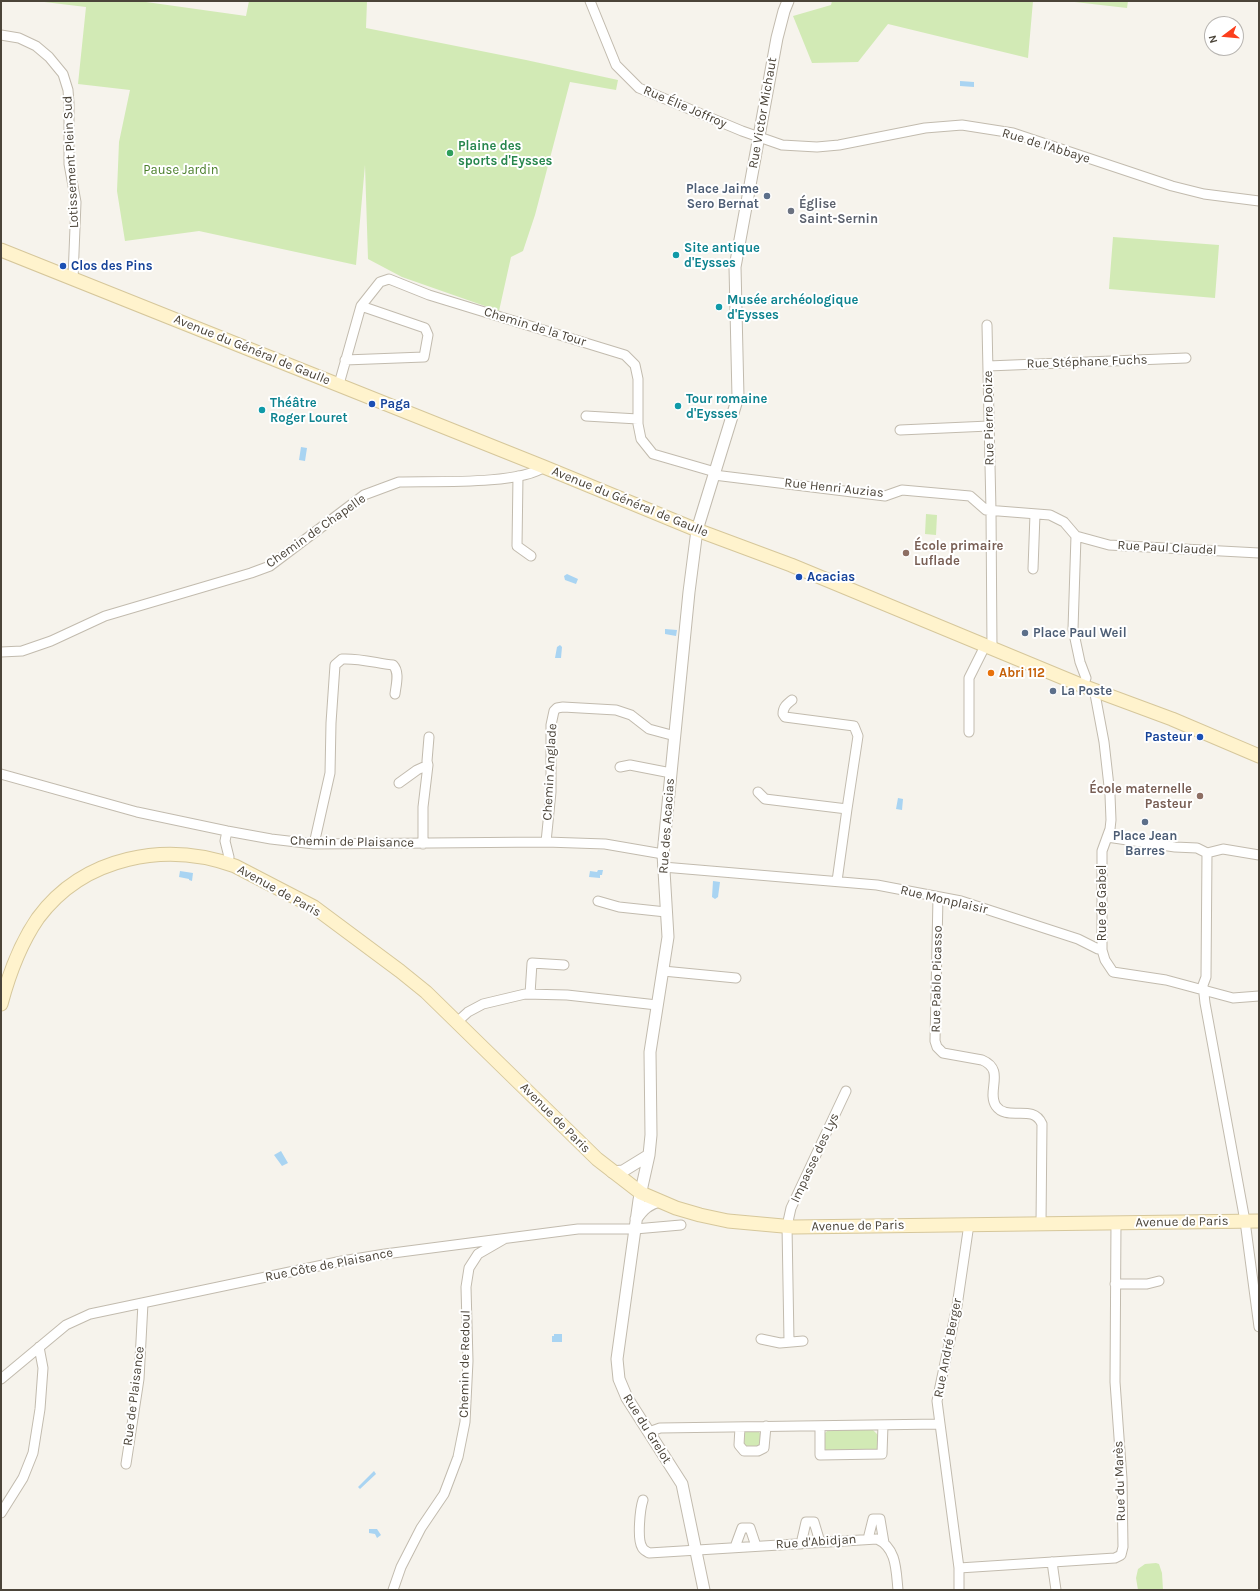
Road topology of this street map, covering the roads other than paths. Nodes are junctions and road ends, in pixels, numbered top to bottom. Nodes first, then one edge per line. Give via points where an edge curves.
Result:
1 (590, 1) edge
2 (788, 1) edge
3 (1, 35) edge
4 (759, 137) junction
5 (1259, 201) edge
6 (1, 250) edge
7 (73, 278) junction
8 (361, 306) junction
9 (987, 325) dead end
10 (1186, 358) dead end
11 (346, 360) junction
12 (988, 366) junction
13 (339, 384) junction
14 (586, 416) dead end
15 (638, 419) junction
16 (989, 426) junction
17 (900, 430) dead end
18 (544, 467) junction
19 (715, 473) junction
20 (518, 476) junction
21 (991, 511) junction
22 (1035, 514) junction
23 (697, 530) junction
24 (1076, 536) junction
25 (1259, 553) edge
26 (530, 556) dead end
27 (1033, 569) dead end
28 (989, 647) junction
29 (1, 652) edge
30 (1083, 686) junction
31 (1096, 691) junction
32 (395, 694) dead end
33 (792, 700) dead end
34 (969, 732) dead end
35 (675, 736) junction
36 (429, 737) dead end
37 (1259, 756) edge
38 (428, 765) junction
39 (620, 767) dead end
40 (671, 773) junction
41 (1, 774) edge
42 (400, 783) dead end
43 (758, 792) dead end
44 (848, 809) junction
45 (226, 831) junction
46 (1107, 837) junction
47 (546, 842) junction
48 (314, 844) junction
49 (422, 844) junction
50 (1207, 853) junction
51 (663, 854) junction
52 (1259, 856) edge
53 (224, 862) junction
54 (663, 868) junction
55 (837, 881) junction
56 (938, 897) junction
57 (598, 901) dead end
58 (666, 912) junction
59 (1102, 950) junction
60 (564, 965) dead end
61 (663, 971) junction
62 (736, 978) dead end
63 (1204, 990) junction
64 (530, 994) junction
65 (1259, 996) edge
66 (1, 1004) edge
67 (657, 1005) junction
68 (457, 1022) junction
69 (846, 1091) dead end
70 (649, 1155) junction
71 (612, 1172) junction
72 (641, 1193) junction
73 (660, 1201) junction
74 (1245, 1221) junction
75 (1259, 1221) edge
76 (1116, 1222) junction
77 (635, 1224) junction
78 (969, 1224) junction
79 (1041, 1224) junction
80 (681, 1225) dead end
81 (787, 1226) junction
82 (507, 1238) junction
83 (1159, 1281) dead end
84 (1115, 1284) junction
85 (143, 1303) junction
86 (1259, 1327) edge
87 (761, 1339) dead end
88 (803, 1341) dead end
89 (789, 1342) junction
90 (39, 1347) junction
91 (1, 1379) edge
92 (940, 1424) junction
93 (884, 1425) junction
94 (740, 1426) junction
95 (766, 1426) junction
96 (820, 1426) junction
97 (650, 1432) junction
98 (126, 1464) dead end
99 (643, 1500) dead end
100 (1, 1513) edge
101 (868, 1539) junction
102 (820, 1542) junction
103 (884, 1542) junction
104 (800, 1544) junction
105 (756, 1546) junction
106 (735, 1547) junction
107 (696, 1550) junction
108 (1052, 1562) junction
109 (959, 1568) junction
110 (703, 1588) edge
111 (393, 1590) edge
112 (898, 1590) edge
113 (959, 1590) edge
114 (1056, 1590) edge

1 - 4 street, Rue Élie Joffroy via 616,65 639,88
2 - 4 street, Rue Victor Michaut via 777,38
3 - 7 street, Lotissement Plein Sud via 19,38 36,46 63,74 68,90 68,164 76,202
4 - 5 street, Rue de l'Abbaye via 782,145 839,146 925,128 962,125 1013,133 1172,186 1204,194
4 - 19 street, Rue Victor Michaut via 735,267 738,397
6 - 7 main road, Avenue du Général de Gaulle
7 - 13 main road, Avenue du Général de Gaulle
8 - 11 street
8 - 11 street via 425,328 428,335 424,357
8 - 15 street, Chemin de la Tour via 380,282 389,279 429,296 625,355 635,365 638,379
9 - 12 street, Rue Pierre Doize
10 - 12 street, Rue Stéphane Fuchs
11 - 13 street
12 - 16 street, Rue Pierre Doize
13 - 18 main road, Avenue du Général de Gaulle
14 - 15 street
15 - 19 street, Chemin de la Tour via 641,439 653,454
16 - 17 street
16 - 21 street, Rue Pierre Doize
18 - 20 street, Chemin de Chapelle
18 - 23 main road, Avenue du Général de Gaulle
19 - 21 street, Rue Henri Auzias via 886,496 902,490 970,496 986,510
19 - 23 street, Rue Victor Michaut
20 - 26 street via 518,546
20 - 29 street, Chemin de Chapelle via 504,479 399,482 383,487 364,495 270,566 105,616 51,641 22,651
21 - 22 street, Rue Henri Auzias
21 - 28 street, Rue Pierre Doize
22 - 24 street, Rue Henri Auzias via 1050,515 1064,522
22 - 27 street
23 - 28 main road, Avenue du Général de Gaulle via 791,565
23 - 35 street, Rue des Acacias
24 - 25 street, Rue Paul Claudel via 1109,545
24 - 30 street via 1073,629 1086,678
28 - 30 main road, Avenue du Général de Gaulle
28 - 34 street via 969,678
30 - 31 main road, Avenue du Général de Gaulle
31 - 37 main road, Avenue du Général de Gaulle via 1172,719
31 - 46 street, Rue de Gabel via 1110,795 1110,829
32 - 48 street via 397,673 393,665 342,659 335,665 330,773
33 - 44 street via 784,707 783,714 786,717 854,726 858,736
35 - 40 street, Rue des Acacias
35 - 47 street, Chemin Anglade via 649,729 631,716 616,710 557,708 551,725 551,792
36 - 38 street
38 - 42 street
38 - 49 street
39 - 40 street via 630,765
40 - 51 street, Rue des Acacias
41 - 45 street, Chemin de Plaisance via 137,812
43 - 44 street via 765,799
44 - 55 street
45 - 48 street, Chemin de Plaisance
45 - 53 street via 225,841 229,857
46 - 50 street via 1197,848
46 - 59 street, Rue de Gabel via 1102,851
47 - 49 street, Chemin de Plaisance
47 - 51 street, Chemin de Plaisance via 605,844
48 - 49 street, Chemin de Plaisance
50 - 52 street via 1223,849
50 - 63 street
51 - 54 street, Rue des Acacias
53 - 66 main road, Avenue de Paris via 192,855 161,854 131,858 106,866 81,879 59,896 39,918 9,975
53 - 68 main road, Avenue de Paris via 314,907 400,971
54 - 55 street, Rue Monplaisir
54 - 58 street, Rue des Acacias
55 - 56 street, Rue Monplaisir via 877,885
56 - 59 street, Rue Monplaisir via 975,906 1078,939
56 - 79 street, Rue Pablo Picasso via 937,1047 943,1053 988,1063 995,1075 994,1101 997,1107 1001,1111 1034,1114 1039,1118 1042,1124
57 - 58 street via 619,907
58 - 61 street, Rue des Acacias via 668,937
59 - 63 street via 1113,972 1166,980
60 - 64 street via 532,962
61 - 62 street
61 - 67 street, Rue des Acacias
63 - 65 street via 1233,998
63 - 74 street
64 - 67 street via 567,995
64 - 68 street via 483,1004
67 - 70 street, Rue des Acacias via 650,1052
68 - 71 main road, Avenue de Paris
69 - 81 street, Impasse des Lys via 791,1208
70 - 71 street via 623,1171
70 - 72 street, Rue des Acacias
71 - 72 main road, Avenue de Paris
72 - 73 main road, Avenue de Paris
72 - 77 street, Rue du Grelot
73 - 77 street via 644,1209
73 - 81 main road, Avenue de Paris via 700,1215 728,1221
74 - 75 main road, Avenue de Paris
74 - 76 main road, Avenue de Paris
74 - 86 street
76 - 79 main road, Avenue de Paris
76 - 84 street, Rue du Marès
77 - 80 street, Rue Côte de Plaisance
77 - 82 street, Rue Côte de Plaisance
77 - 97 street, Rue du Grelot via 617,1368 627,1398
78 - 79 main road, Avenue de Paris
78 - 81 main road, Avenue de Paris
78 - 92 street, Rue André Berger via 957,1306 937,1401
81 - 89 street, Impasse des Lys
82 - 85 street, Rue Côte de Plaisance via 342,1261
82 - 111 street, Chemin de Redoul via 478,1254 469,1268 466,1287 468,1361 465,1422 458,1457 444,1494 421,1528 401,1567
83 - 84 street via 1147,1284
84 - 108 street, Rue du Marès via 1115,1382 1122,1479 1123,1547 1121,1554 1115,1558
85 - 90 street, Rue Côte de Plaisance via 90,1314 66,1325
85 - 98 street, Rue de Plaisance via 139,1379
87 - 89 street
88 - 89 street
90 - 91 street, Rue Côte de Plaisance
90 - 100 street via 43,1368 33,1453 24,1478
92 - 93 street
92 - 109 street, Rue André Berger
93 - 96 street
93 - 96 street via 882,1454 820,1455
94 - 95 street
94 - 95 street via 740,1444 744,1451 758,1451 764,1448
94 - 97 street via 660,1428
95 - 96 street
97 - 107 street, Rue du Grelot via 682,1484
99 - 107 street, Rue d'Abidjan via 640,1508 640,1543 645,1551 649,1553
101 - 102 street, Rue d'Abidjan
101 - 103 street, Rue d'Abidjan
101 - 103 street via 873,1519 880,1519
102 - 104 street, Rue d'Abidjan
102 - 104 street via 814,1522 806,1522
103 - 112 street via 893,1556
104 - 105 street, Rue d'Abidjan
105 - 106 street, Rue d'Abidjan
105 - 106 street via 750,1528 742,1528
106 - 107 street, Rue d'Abidjan
107 - 110 street, Rue du Grelot
108 - 109 street, Rue du Marès
108 - 114 street
109 - 113 street

